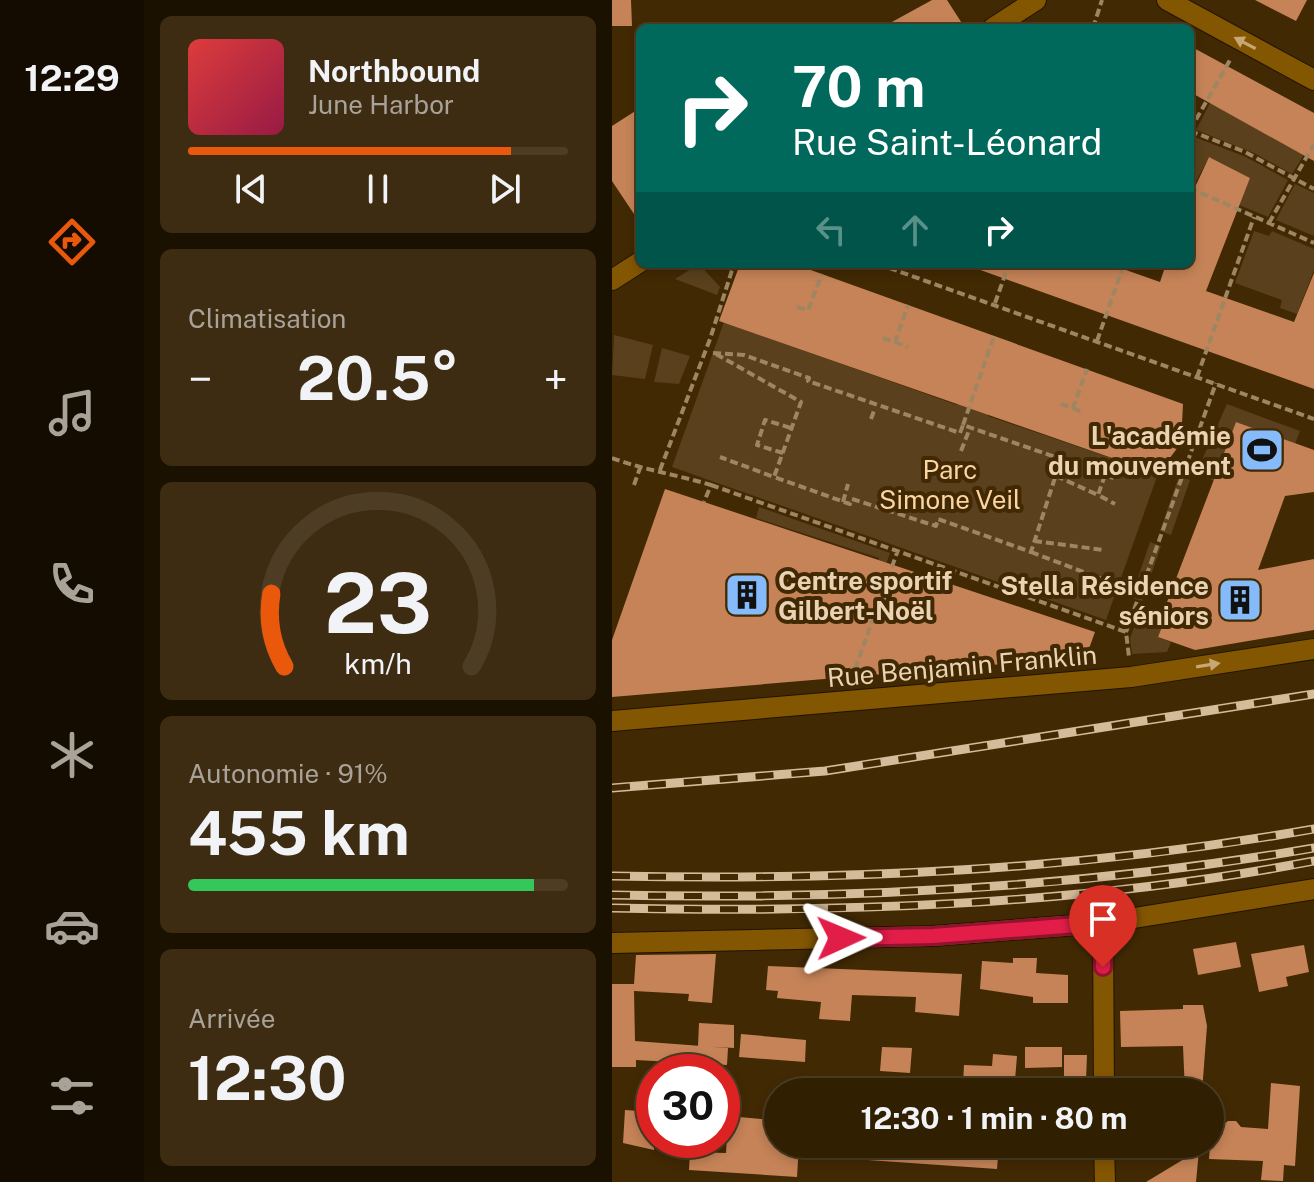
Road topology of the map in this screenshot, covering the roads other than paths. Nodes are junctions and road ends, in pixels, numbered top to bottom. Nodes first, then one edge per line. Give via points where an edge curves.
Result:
1 (1036, 0) edge
2 (1167, 0) edge
3 (999, 24) edge
4 (1314, 80) edge
5 (636, 265) edge
6 (612, 280) edge
7 (1314, 649) edge
8 (612, 721) edge
9 (1314, 889) edge
10 (1103, 923) junction
11 (612, 943) edge
12 (1104, 1078) edge
13 (1104, 1158) edge
14 (1105, 1182) edge

1 - 3 street
4 -> 2 street
5 - 6 street
8 -> 7 street, Rue Benjamin Franklin via 1131,677
9 - 10 street
10 - 11 street via 933,936
10 - 12 street
13 - 14 street

